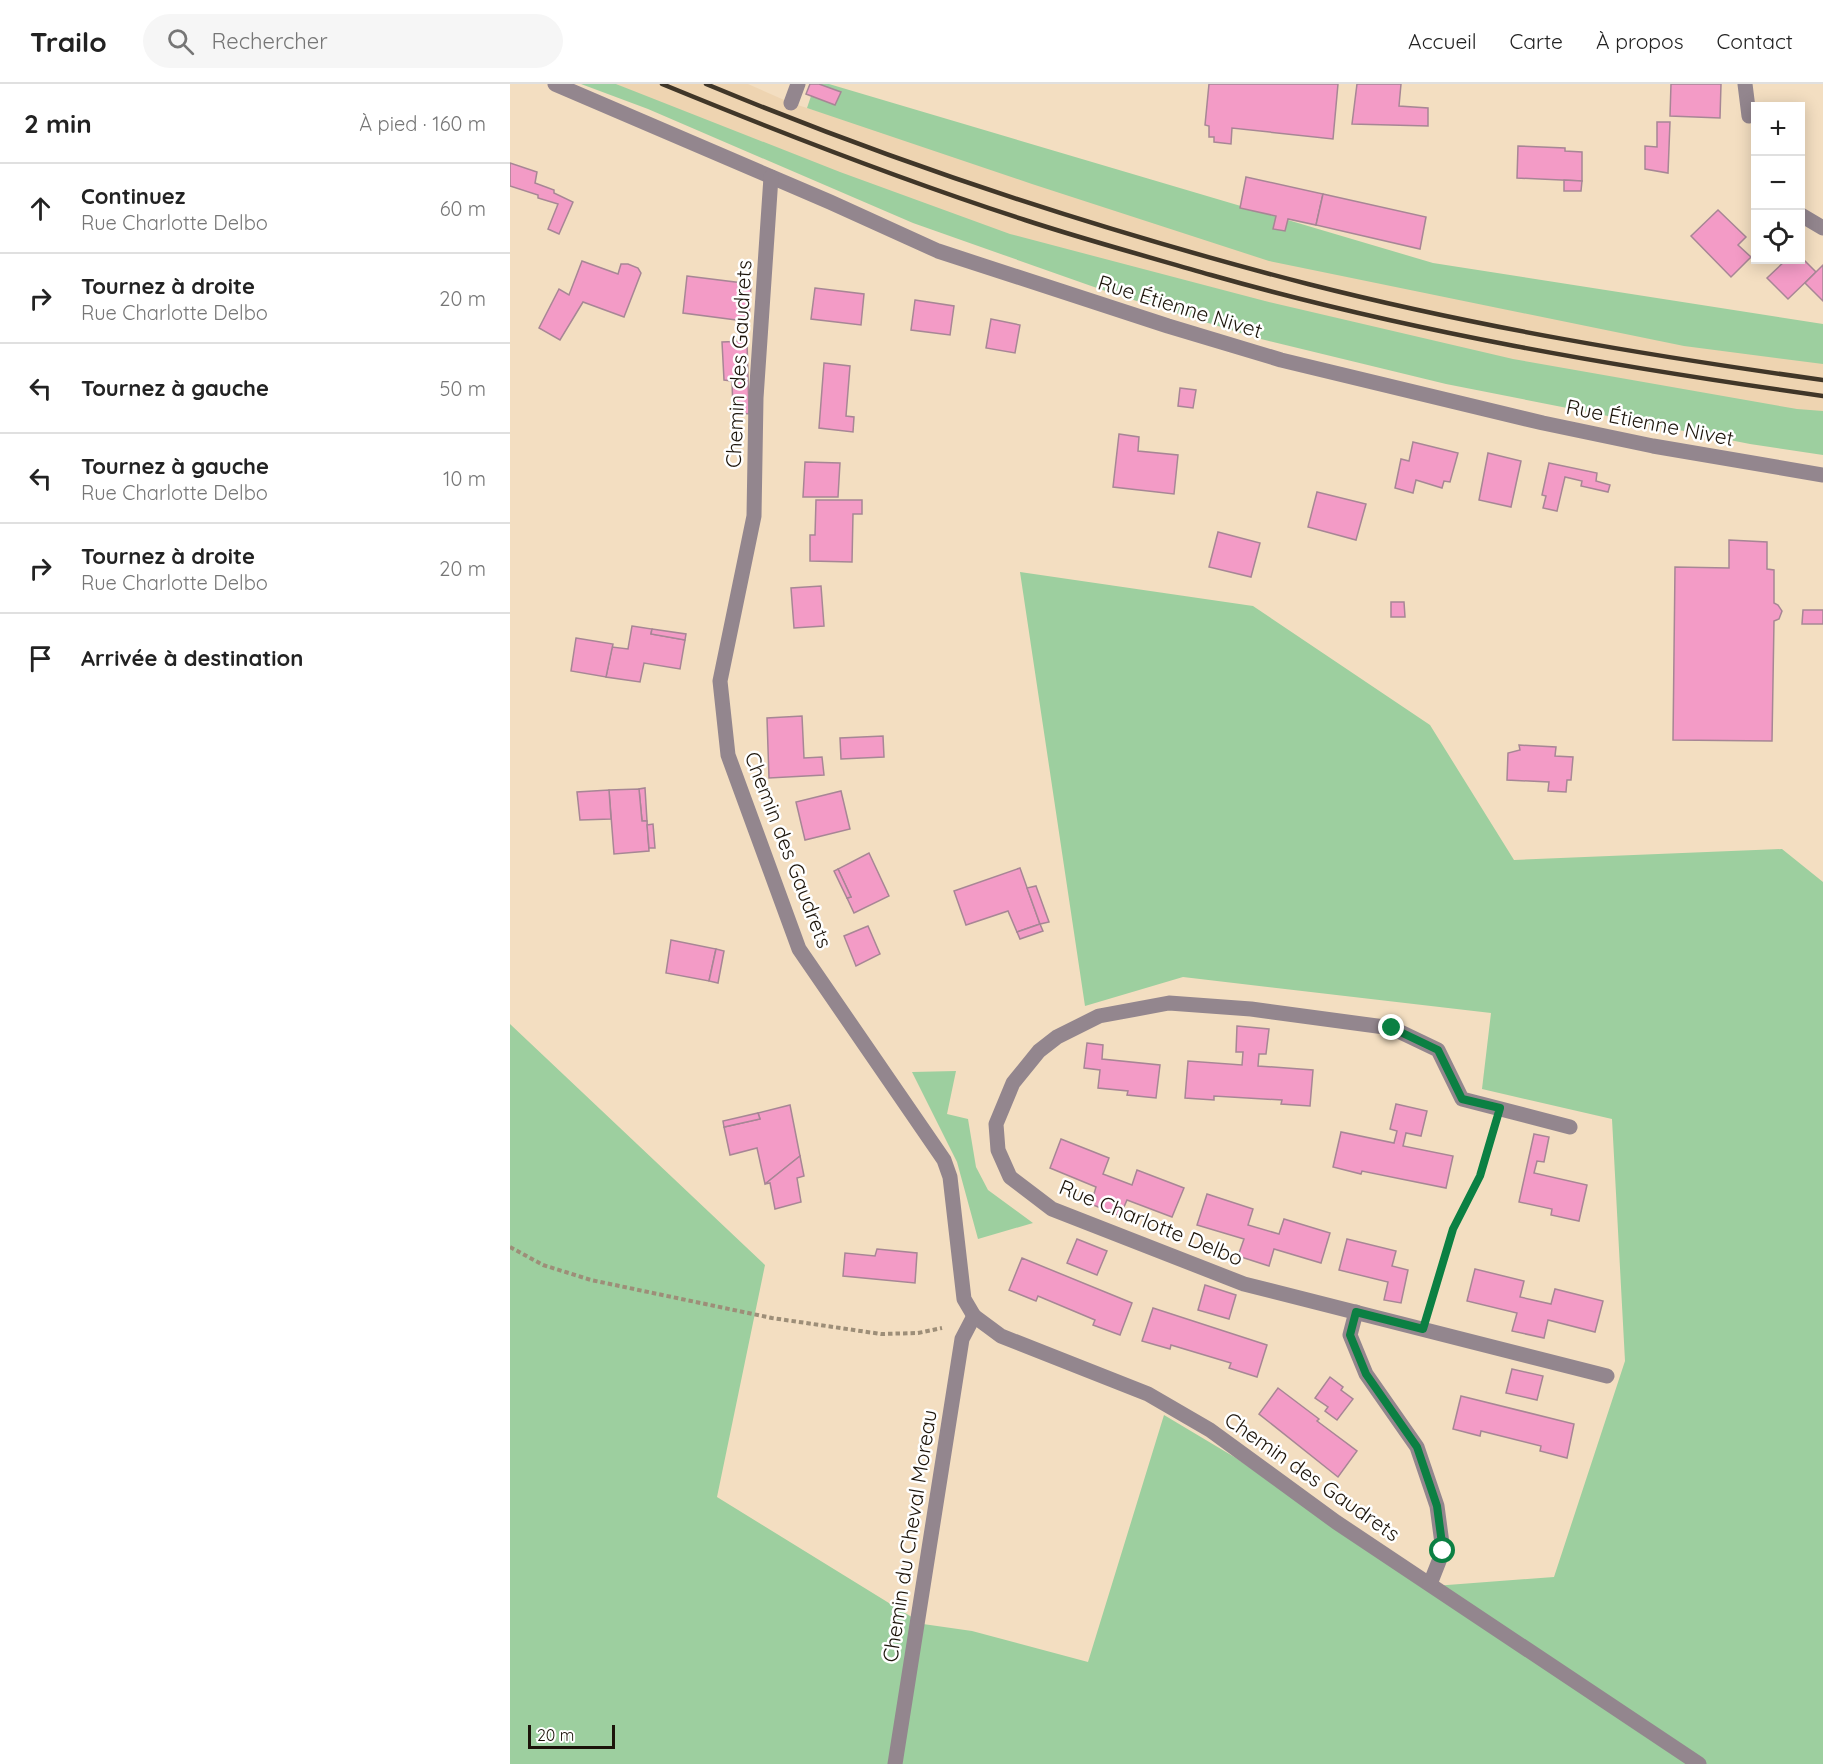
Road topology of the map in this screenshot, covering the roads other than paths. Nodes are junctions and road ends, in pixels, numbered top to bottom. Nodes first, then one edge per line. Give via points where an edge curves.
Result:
1 (555, 84) edge
2 (798, 84) edge
3 (1745, 84) edge
4 (791, 103) dead end
5 (1749, 116) dead end
6 (771, 177) junction
7 (1805, 217) edge
8 (1823, 228) edge
9 (1823, 475) edge
10 (1570, 1126) dead end
11 (1356, 1312) junction
12 (974, 1316) junction
13 (1607, 1376) dead end
14 (1430, 1584) junction
15 (896, 1764) edge
16 (1699, 1764) edge

1 - 6 street, Rue Étienne Nivet
2 - 4 street
3 - 5 street
6 - 9 street, Rue Étienne Nivet via 938,251 1281,360 1631,442
6 - 12 street, Chemin des Gaudrets via 756,398 754,516 720,681 728,755 798,949 944,1160 950,1177 964,1299
7 - 8 street
10 - 11 street, Rue Charlotte Delbo via 1462,1099 1438,1050 1392,1028 1251,1009 1169,1003 1099,1016 1057,1036 1013,1083 996,1124 998,1150 1010,1177 1052,1209 1244,1284
11 - 13 street, Rue Charlotte Delbo
11 - 14 street via 1350,1335 1366,1374 1417,1447 1437,1506 1443,1551
12 - 14 street, Chemin des Gaudrets via 1001,1336 1148,1394 1210,1430 1336,1522
12 - 15 street, Chemin du Cheval Moreau via 962,1339
14 - 16 street, Chemin des Gaudrets

